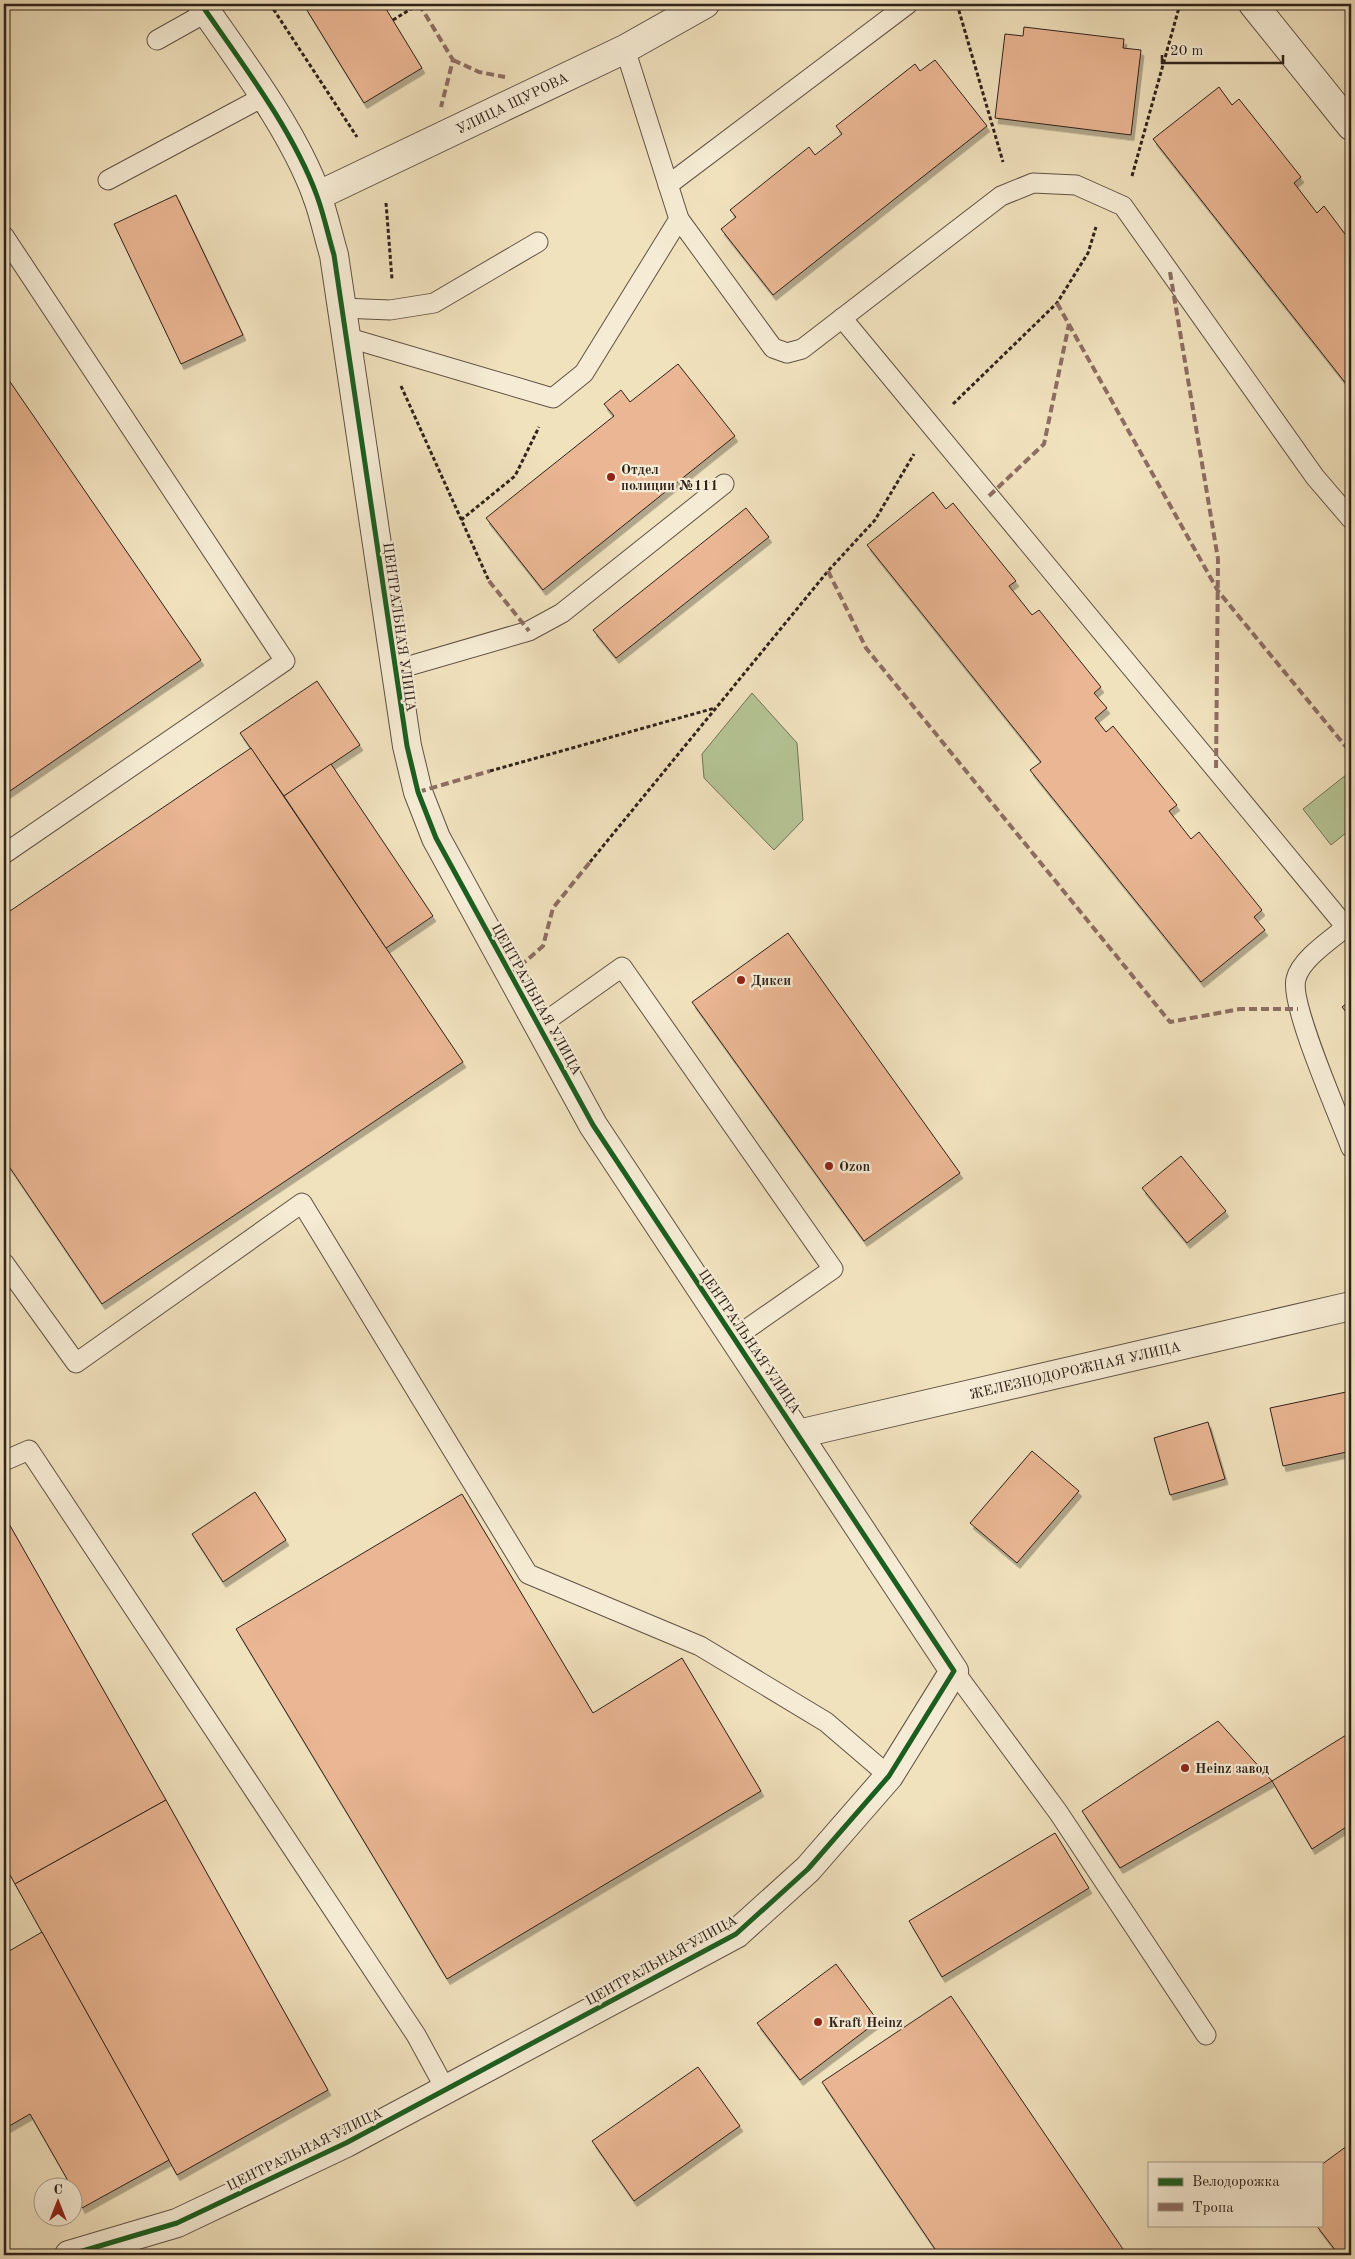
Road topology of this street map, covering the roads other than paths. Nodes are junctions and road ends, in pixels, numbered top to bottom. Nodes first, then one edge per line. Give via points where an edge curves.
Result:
1 (705, 4) edge
2 (908, 4) edge
3 (1253, 4) edge
4 (204, 8) edge
5 (157, 40) dead end
6 (625, 49) junction
7 (263, 97) junction
8 (1351, 126) edge
9 (108, 180) dead end
10 (668, 185) junction
11 (317, 196) junction
12 (679, 219) junction
13 (4, 236) edge
14 (538, 242) dead end
15 (342, 308) junction
16 (842, 318) junction
17 (346, 337) junction
18 (724, 484) dead end
19 (1351, 519) edge
20 (396, 670) junction
21 (4, 854) edge
22 (1349, 925) edge
23 (539, 1026) junction
24 (1351, 1148) edge
25 (4, 1263) edge
26 (1351, 1306) edge
27 (734, 1338) junction
28 (798, 1434) junction
29 (4, 1461) edge
30 (954, 1671) junction
31 (889, 1776) junction
32 (1206, 2035) dead end
33 (446, 2090) junction
34 (69, 2255) edge

1 - 6 street, УЛИЦА ЩУРОВА
2 - 10 lane
3 - 8 street
4 - 5 lane
4 - 7 street, ЦЕНТРАЛЬНАЯ УЛИЦА
6 - 10 lane
6 - 11 street, УЛИЦА ЩУРОВА
7 - 9 lane
7 - 11 street, ЦЕНТРАЛЬНАЯ УЛИЦА via 294,148
10 - 12 lane
11 - 15 street, ЦЕНТРАЛЬНАЯ УЛИЦА via 334,255
12 - 16 lane via 773,348 788,353 802,349
12 - 17 lane via 584,373 553,398
13 - 21 lane via 285,661
14 - 15 lane via 434,303 390,310
15 - 17 street, ЦЕНТРАЛЬНАЯ УЛИЦА
16 - 19 lane via 1001,196 1033,183 1076,185 1123,206 1315,477
16 - 22 lane
17 - 20 street, ЦЕНТРАЛЬНАЯ УЛИЦА
18 - 20 lane via 562,613 529,631
20 - 23 street, ЦЕНТРАЛЬНАЯ УЛИЦА via 407,746 416,783 436,838
22 - 24 lane via 1306,961 1296,980 1298,1009
23 - 27 street, ЦЕНТРАЛЬНАЯ УЛИЦА via 592,1125
23 - 27 lane via 622,967 833,1268
25 - 31 lane via 76,1364 302,1203 528,1574 700,1646 826,1722
26 - 28 street, ЖЕЛЕЗНОДОРОЖНАЯ УЛИЦА
27 - 28 street, ЦЕНТРАЛЬНАЯ УЛИЦА
28 - 30 street, ЦЕНТРАЛЬНАЯ УЛИЦА
29 - 33 lane via 29,1450 416,2035
30 - 31 street, ЦЕНТРАЛЬНАЯ УЛИЦА
30 - 32 lane via 1058,1812
31 - 33 street, ЦЕНТРАЛЬНАЯ УЛИЦА via 808,1869 736,1934
33 - 34 street, ЦЕНТРАЛЬНАЯ УЛИЦА via 346,2143 177,2223

